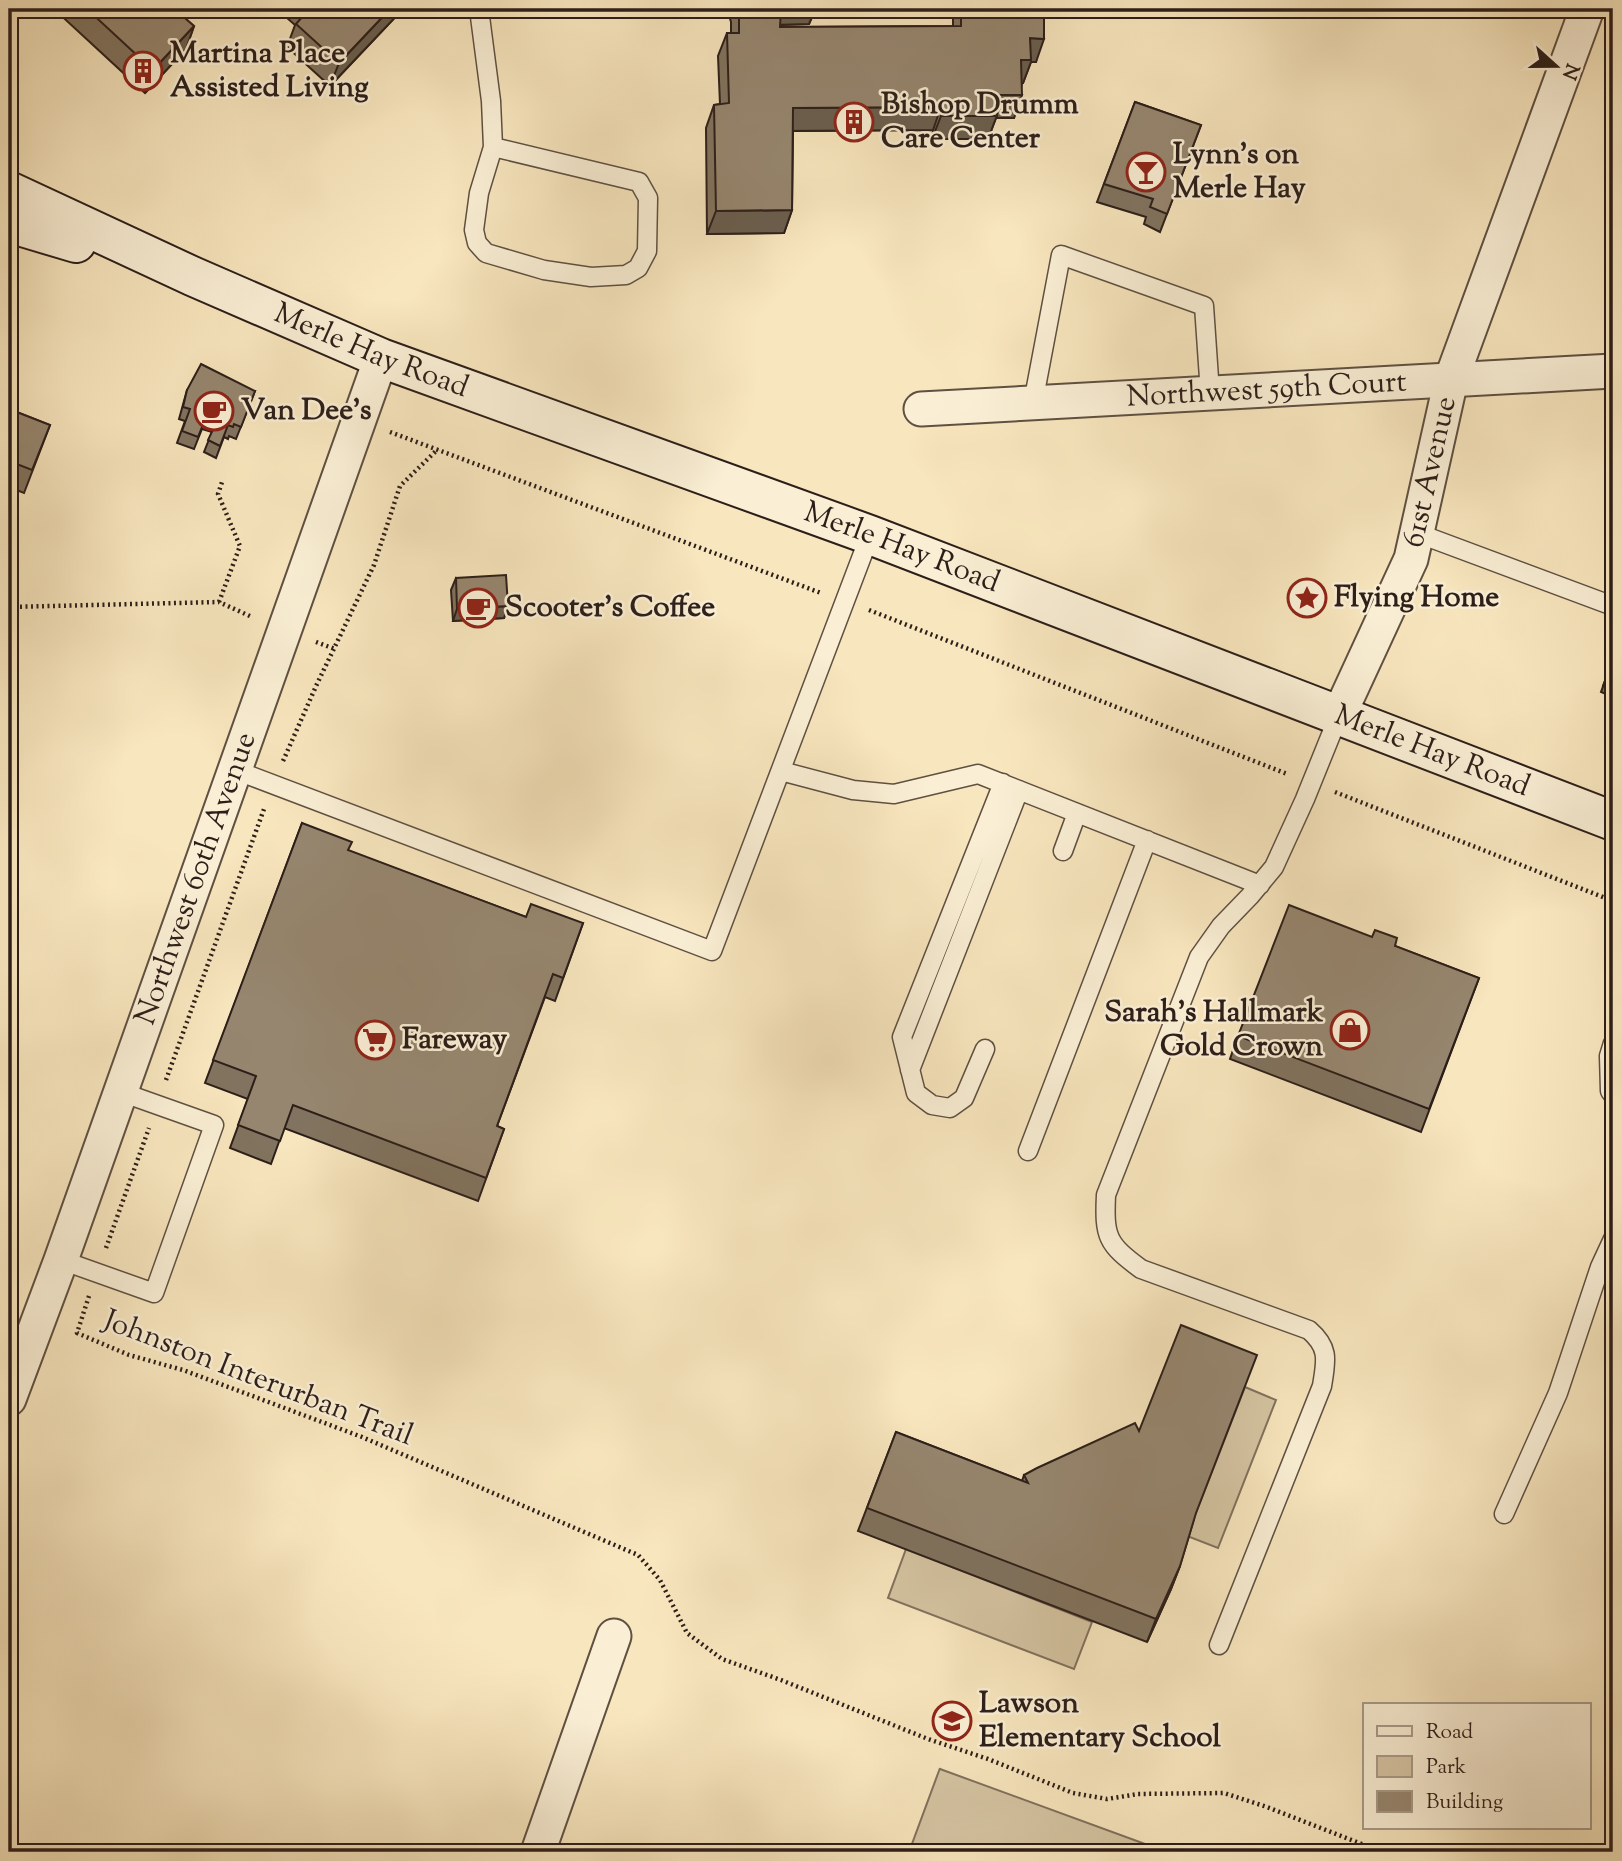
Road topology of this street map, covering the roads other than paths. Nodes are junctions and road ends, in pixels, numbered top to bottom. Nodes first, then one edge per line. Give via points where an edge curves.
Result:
1 (479, 9) edge
2 (1587, 9) edge
3 (493, 147) junction
4 (9, 191) edge
5 (9, 223) edge
6 (192, 276) junction
7 (382, 358) junction
8 (1613, 371) edge
9 (1451, 380) junction
10 (1210, 393) junction
11 (1033, 403) junction
12 (920, 409) dead end
13 (1417, 533) junction
14 (870, 536) junction
15 (1613, 606) edge
16 (1339, 715) junction
17 (235, 770) junction
18 (781, 771) junction
19 (1011, 787) junction
20 (1077, 813) junction
21 (1613, 821) edge
22 (1147, 840) junction
23 (1063, 851) dead end
24 (1259, 885) junction
25 (1613, 1042) edge
26 (985, 1049) dead end
27 (121, 1092) junction
28 (1613, 1095) edge
29 (1028, 1151) dead end
30 (1613, 1239) edge
31 (61, 1260) junction
32 (9, 1399) edge
33 (1504, 1514) dead end
34 (614, 1636) dead end
35 (1219, 1646) dead end
36 (537, 1852) edge

1 - 3 lane
2 - 9 street, 61st Avenue
3 - 3 lane via 474,230 486,253 544,270 592,277 626,275 638,268 647,251 648,198 639,182
4 - 6 main road, Merle Hay Road
5 - 6 main road, Merle Hay Road
6 - 7 main road, Merle Hay Road
7 - 14 main road, Merle Hay Road
7 - 17 street, Northwest 60th Avenue
8 - 9 street, Northwest 59th Court
9 - 10 street, Northwest 59th Court
9 - 13 street, 61st Avenue
10 - 11 street, Northwest 59th Court
10 - 11 lane via 1204,306 1061,255
11 - 12 street, Northwest 59th Court
13 - 15 lane
13 - 16 street, 61st Avenue via 1411,559
14 - 16 main road, Merle Hay Road
14 - 18 lane
16 - 21 main road, Merle Hay Road
16 - 24 lane via 1274,867
17 - 18 lane via 712,951
17 - 27 street, Northwest 60th Avenue
18 - 19 lane via 853,790 894,794 978,774
19 - 20 lane
19 - 26 lane via 910,1071 916,1093 932,1105 950,1108 964,1098
20 - 22 lane
20 - 23 lane
22 - 24 lane
22 - 29 lane
24 - 35 lane via 1199,957 1106,1195 1105,1226 1118,1252 1141,1269 1309,1330 1319,1338 1327,1356 1322,1385
25 - 28 lane via 1609,1056
27 - 31 street, Northwest 60th Avenue
27 - 31 lane via 214,1125 154,1293
30 - 33 lane via 1558,1393
31 - 32 street, Northwest 60th Avenue
34 - 36 street

